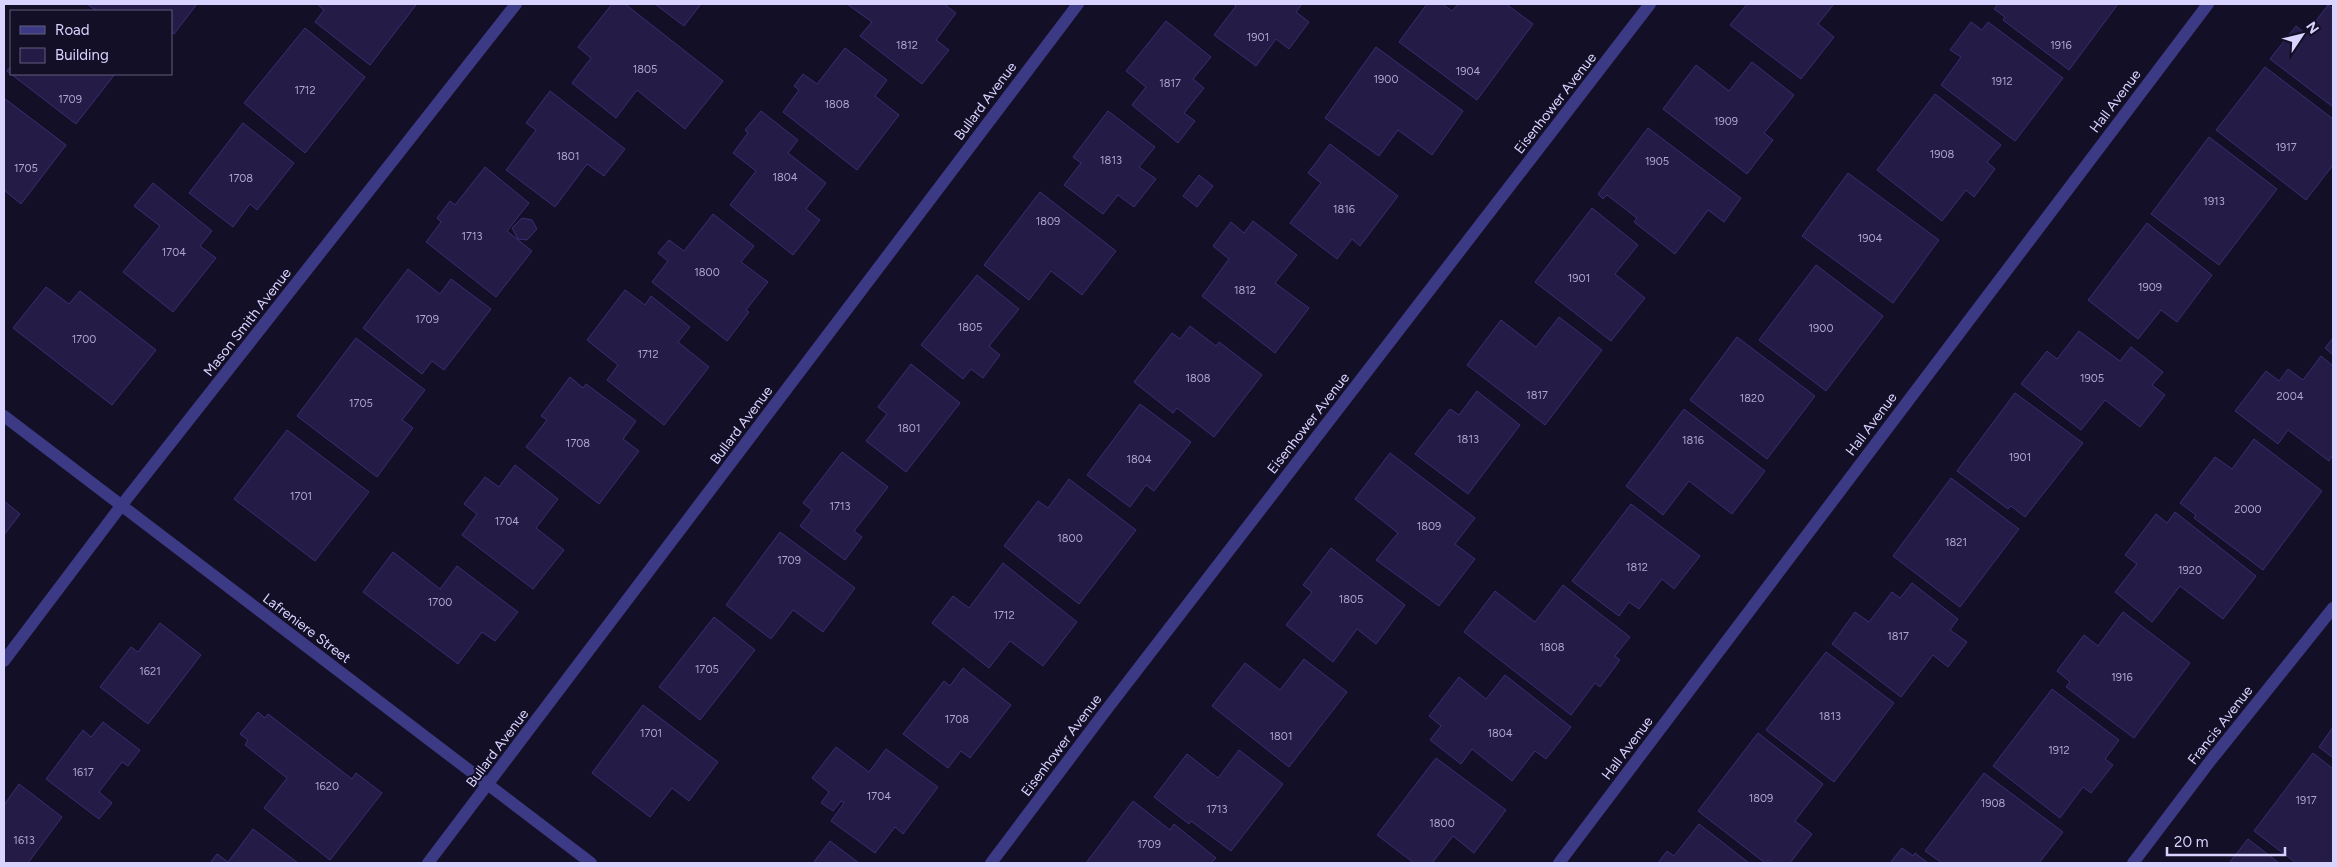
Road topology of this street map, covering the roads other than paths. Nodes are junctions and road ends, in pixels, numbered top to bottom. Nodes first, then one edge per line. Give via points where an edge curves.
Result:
1 (516, 4) edge
2 (1078, 4) edge
3 (1650, 4) edge
4 (2208, 4) edge
5 (4, 416) edge
6 (121, 506) junction
7 (2333, 608) edge
8 (4, 661) edge
9 (489, 784) junction
10 (428, 863) edge
11 (591, 863) edge
12 (991, 863) edge
13 (1559, 863) edge
14 (2133, 863) edge

1 - 6 street, Mason Smith Avenue
2 - 9 street, Bullard Avenue
3 - 12 street, Eisenhower Avenue via 1112,701
4 - 13 street, Hall Avenue
5 - 6 street, Lafreniere Street
6 - 8 street, Mason Smith Avenue
6 - 9 street, Lafreniere Street
7 - 14 street, Francis Avenue
9 - 10 street, Bullard Avenue
9 - 11 street, Lafreniere Street

